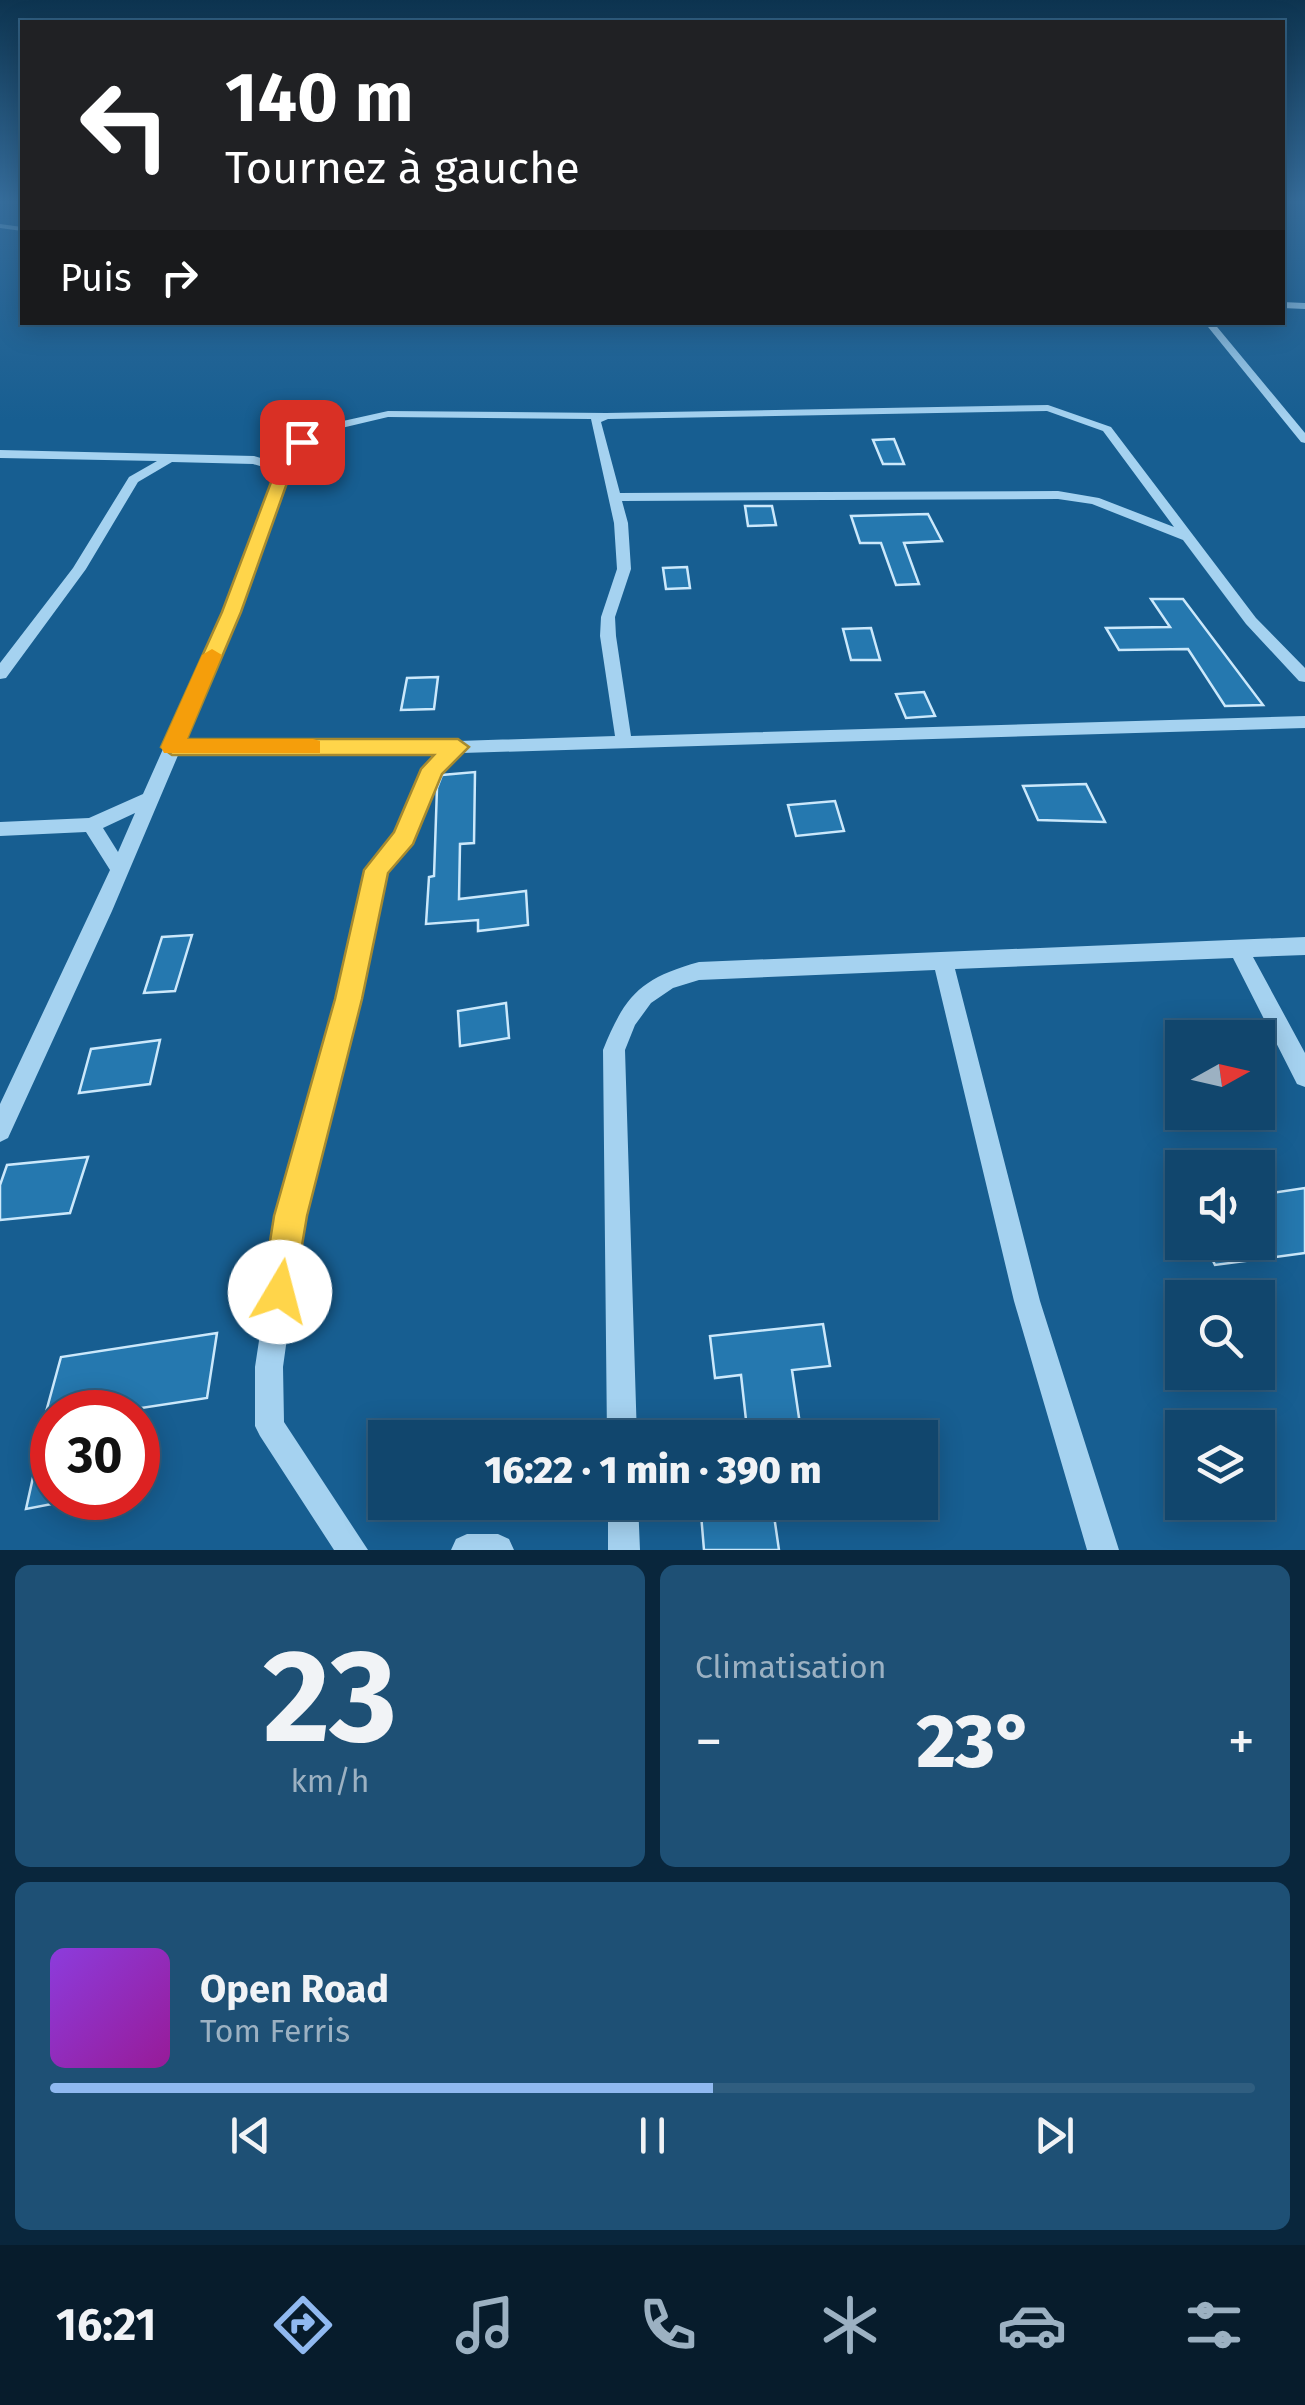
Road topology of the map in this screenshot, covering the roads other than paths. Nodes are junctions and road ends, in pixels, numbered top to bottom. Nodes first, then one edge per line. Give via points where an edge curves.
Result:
1 (1210, 325) edge
2 (606, 416) junction
3 (1305, 440) edge
4 (0, 454) edge
5 (174, 458) junction
6 (284, 469) junction
7 (616, 497) junction
8 (1191, 539) junction
9 (0, 674) edge
10 (1305, 678) edge
11 (1305, 722) edge
12 (624, 743) junction
13 (172, 747) junction
14 (458, 747) junction
15 (150, 799) junction
16 (91, 825) junction
17 (0, 829) edge
18 (120, 870) junction
19 (1305, 946) edge
20 (1238, 948) junction
21 (942, 962) junction
22 (1305, 1076) edge
23 (0, 1130) edge
24 (622, 1420) edge
25 (623, 1520) edge
26 (352, 1550) edge
27 (468, 1550) edge
28 (498, 1550) edge
29 (624, 1550) edge
30 (1103, 1550) edge

1 - 3 street
2 - 6 street via 388,414 329,427 302,442
2 - 7 street via 596,421
2 - 8 street via 1048,408 1107,429
4 - 5 street
5 - 6 street via 254,460
5 - 9 street via 133,480
6 - 13 street via 232,612
7 - 8 street via 1058,495 1094,500
7 - 12 street via 624,568 608,636
8 - 10 street via 1251,622
11 - 12 street
12 - 14 street
13 - 14 street
13 - 15 street
14 - 26 street via 432,769 404,838 376,870 290,1216 269,1367 270,1426
15 - 16 street
15 - 18 street
16 - 17 street
16 - 18 street
18 - 23 street
19 - 20 street
20 - 21 street
20 - 22 street
21 - 24 street via 699,972 666,979 627,1014 614,1050
21 - 30 street via 1027,1301
25 - 29 street
27 - 28 street

